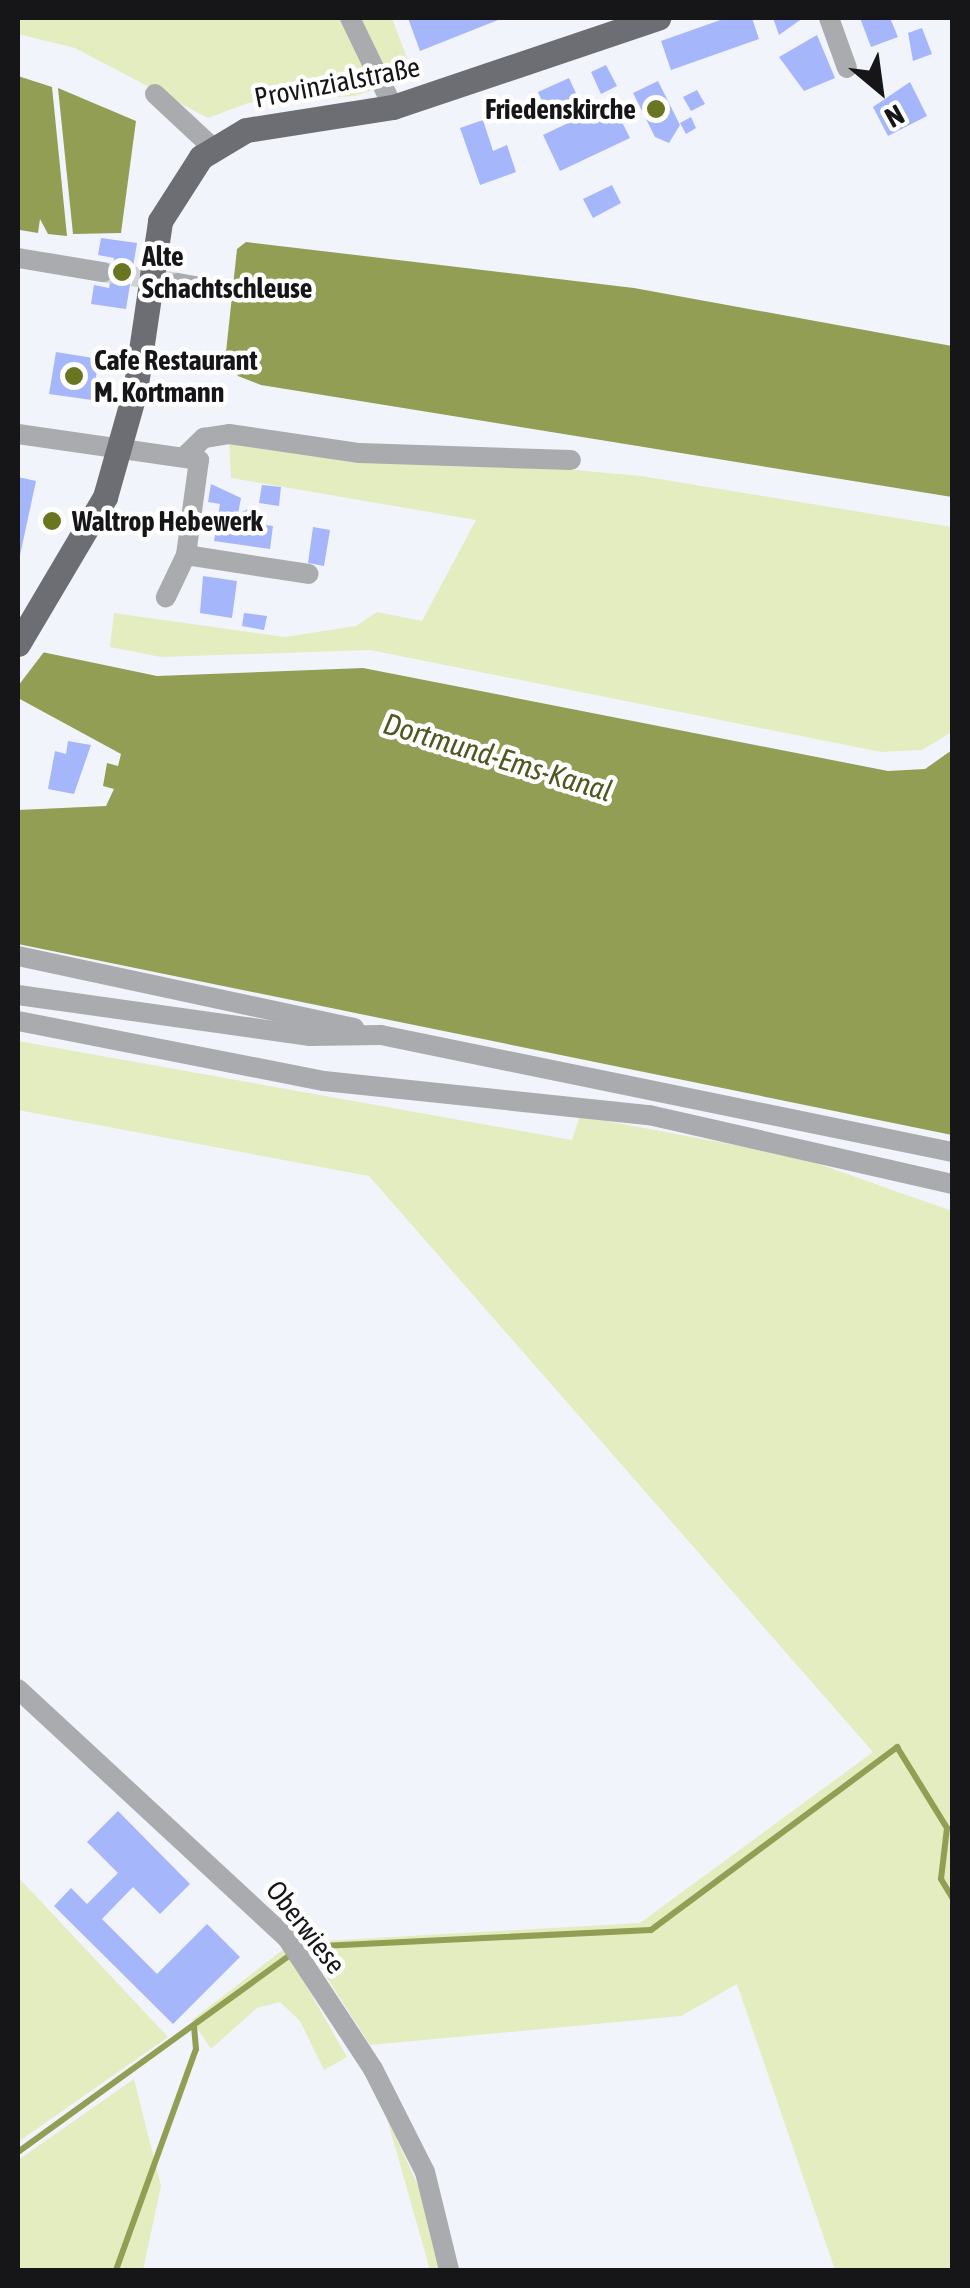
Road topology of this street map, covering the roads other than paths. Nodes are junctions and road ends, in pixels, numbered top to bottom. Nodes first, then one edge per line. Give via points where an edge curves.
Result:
1 (350, 18) edge
2 (658, 18) edge
3 (829, 18) edge
4 (847, 68) dead end
5 (156, 94) dead end
6 (393, 107) junction
7 (212, 147) junction
8 (18, 258) edge
9 (103, 272) tunnel mouth
10 (178, 283) tunnel mouth
11 (212, 288) dead end
12 (18, 434) edge
13 (118, 454) junction
14 (184, 457) junction
15 (571, 460) dead end
16 (186, 555) junction
17 (309, 574) dead end
18 (166, 596) dead end
19 (22, 637) edge
20 (18, 956) edge
21 (18, 995) edge
22 (18, 1021) edge
23 (380, 1035) junction
24 (952, 1152) edge
25 (952, 1184) edge
26 (18, 1689) edge
27 (449, 2270) edge

1 - 6 street
2 - 6 main road, Provinzialstraße
3 - 4 street
5 - 7 street
6 - 7 main road, Provinzialstraße via 262,126
7 - 13 main road, Provinzialstraße via 166,204
8 - 9 street
10 - 11 street
12 - 13 street
13 - 14 street
13 - 19 main road via 82,544
14 - 15 street via 204,438 229,434 360,452
14 - 16 street via 199,460
16 - 17 street
16 - 18 street
20 - 23 street
21 - 23 street via 310,1036
22 - 25 street via 324,1081 649,1116
23 - 24 street
26 - 27 street, Oberwiese via 287,1938 374,2069 425,2172

